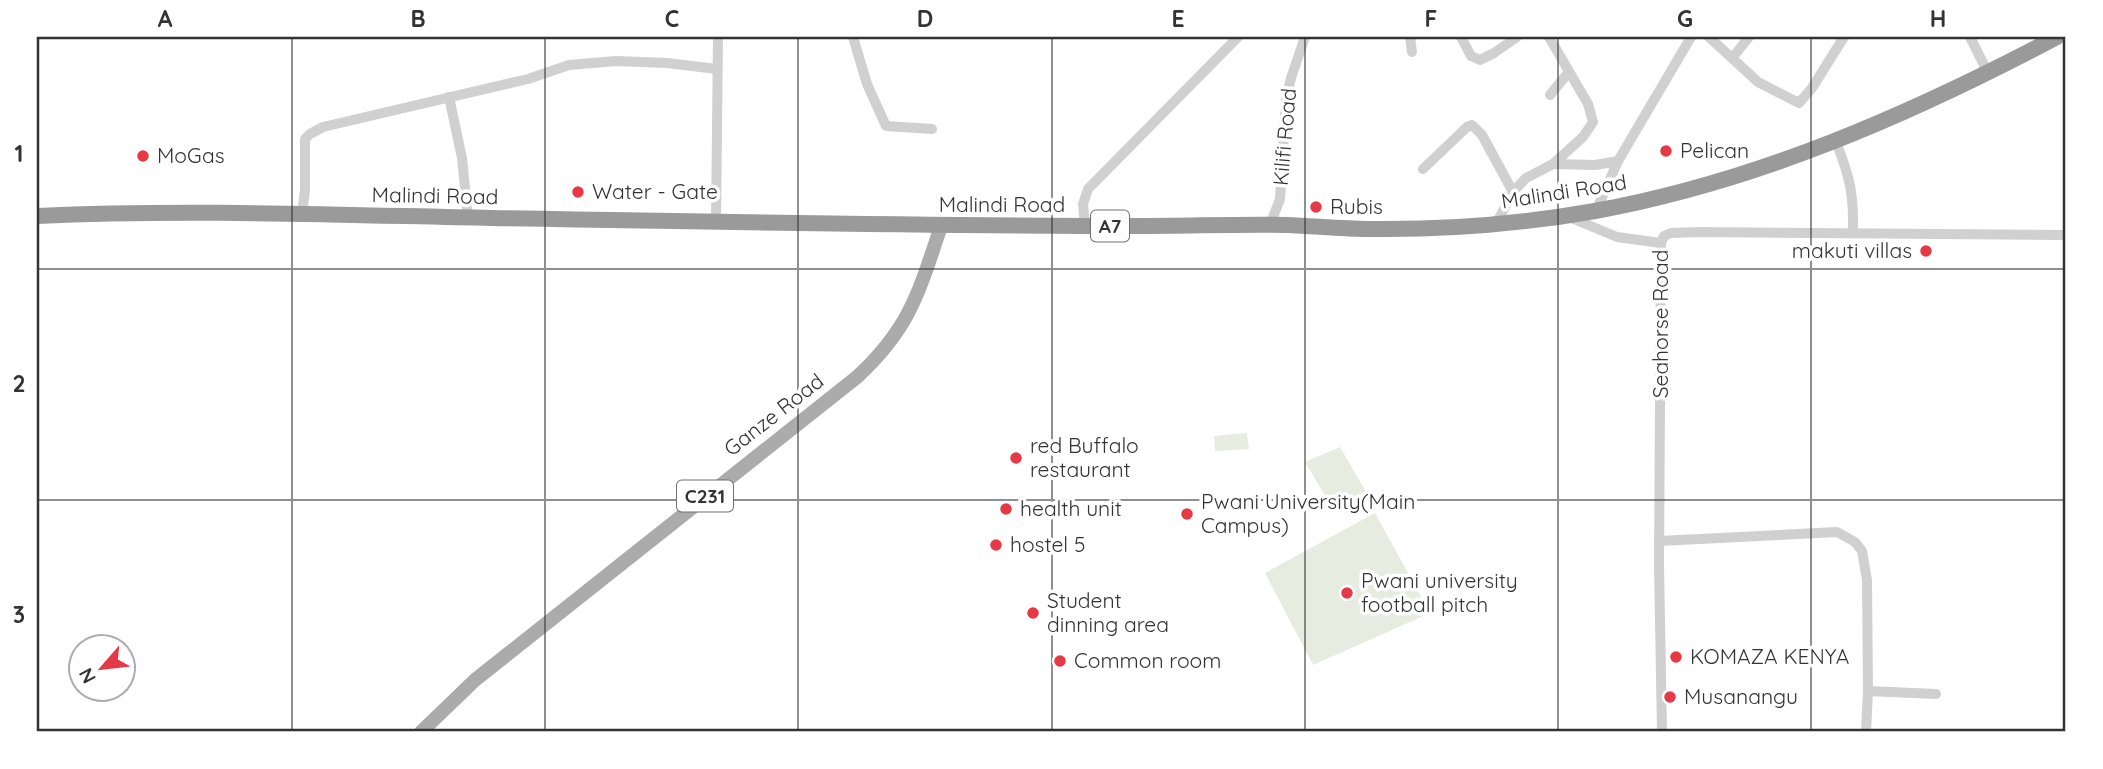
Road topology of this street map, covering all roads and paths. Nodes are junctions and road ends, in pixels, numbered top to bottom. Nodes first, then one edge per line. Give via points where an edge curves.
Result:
1 (718, 37) edge
2 (853, 37) edge
3 (1238, 37) edge
4 (1305, 37) edge
5 (1409, 37) edge
6 (1461, 37) edge
7 (1517, 37) edge
8 (1549, 37) edge
9 (1690, 37) edge
10 (1709, 37) edge
11 (1749, 37) edge
12 (1844, 37) edge
13 (1970, 37) edge
14 (2057, 37) edge
15 (1412, 52) dead end
16 (1733, 57) junction
17 (717, 69) junction
18 (1568, 73) junction
19 (1988, 74) junction
20 (1550, 95) dead end
21 (449, 97) junction
22 (932, 129) dead end
23 (1836, 142) junction
24 (1618, 161) junction
25 (1553, 164) junction
26 (1423, 169) dead end
27 (1513, 192) junction
28 (1280, 199) junction
29 (1596, 211) junction
30 (302, 215) junction
31 (37, 216) edge
32 (1566, 216) junction
33 (467, 218) junction
34 (716, 221) junction
35 (1496, 224) junction
36 (1270, 225) junction
37 (1287, 225) junction
38 (941, 226) junction
39 (1085, 226) junction
40 (1853, 233) junction
41 (2066, 234) edge
42 (1661, 243) junction
43 (1659, 541) junction
44 (1868, 691) junction
45 (1936, 694) dead end
46 (421, 732) edge
47 (1662, 732) edge
48 (1866, 732) edge

1 - 17 street
2 - 22 street via 886,126
3 - 39 street via 1088,189 1083,205
4 - 28 street, Kilifi Road via 1286,100
5 - 15 street
6 - 7 street via 1471,56 1480,60
8 - 18 street
9 - 24 street
10 - 16 street
11 - 16 street
12 - 16 street via 1799,103 1758,82
13 - 19 street
14 - 19 highway, Malindi Road / A7
17 - 21 street via 667,63 569,65
17 - 34 street
18 - 20 street
18 - 25 street via 1594,122
19 - 23 highway, Malindi Road / A7
21 - 30 street via 310,134 305,139
21 - 33 street via 463,158
23 - 29 highway, Malindi Road / A7 via 1676,193
23 - 40 street via 1850,176
24 - 25 street
24 - 29 street
25 - 27 street
26 - 27 street via 1472,125
27 - 35 street
28 - 36 street, Kilifi Road
28 - 37 street, Kilifi Road
29 - 32 highway, Malindi Road / A7
30 - 31 highway, Malindi Road / A7
30 - 33 highway, Malindi Road / A7
32 - 35 highway, Malindi Road / A7
32 - 42 street via 1617,237
33 - 34 highway, Malindi Road / A7
34 - 38 highway, Malindi Road / A7
35 - 37 highway, Malindi Road / A7 via 1390,229
36 - 37 highway, Malindi Road / A7
36 - 39 highway, Malindi Road / A7
38 - 39 highway, Malindi Road / A7
38 - 46 main road, Ganze Road / C231 via 910,313 877,359 475,680
40 - 41 street, Seahorse Road
40 - 42 street, Seahorse Road via 1671,233
42 - 43 street, Seahorse Road
43 - 44 street via 1837,532 1855,542 1862,551 1867,580
43 - 47 street, Seahorse Road
44 - 45 street
44 - 48 street

